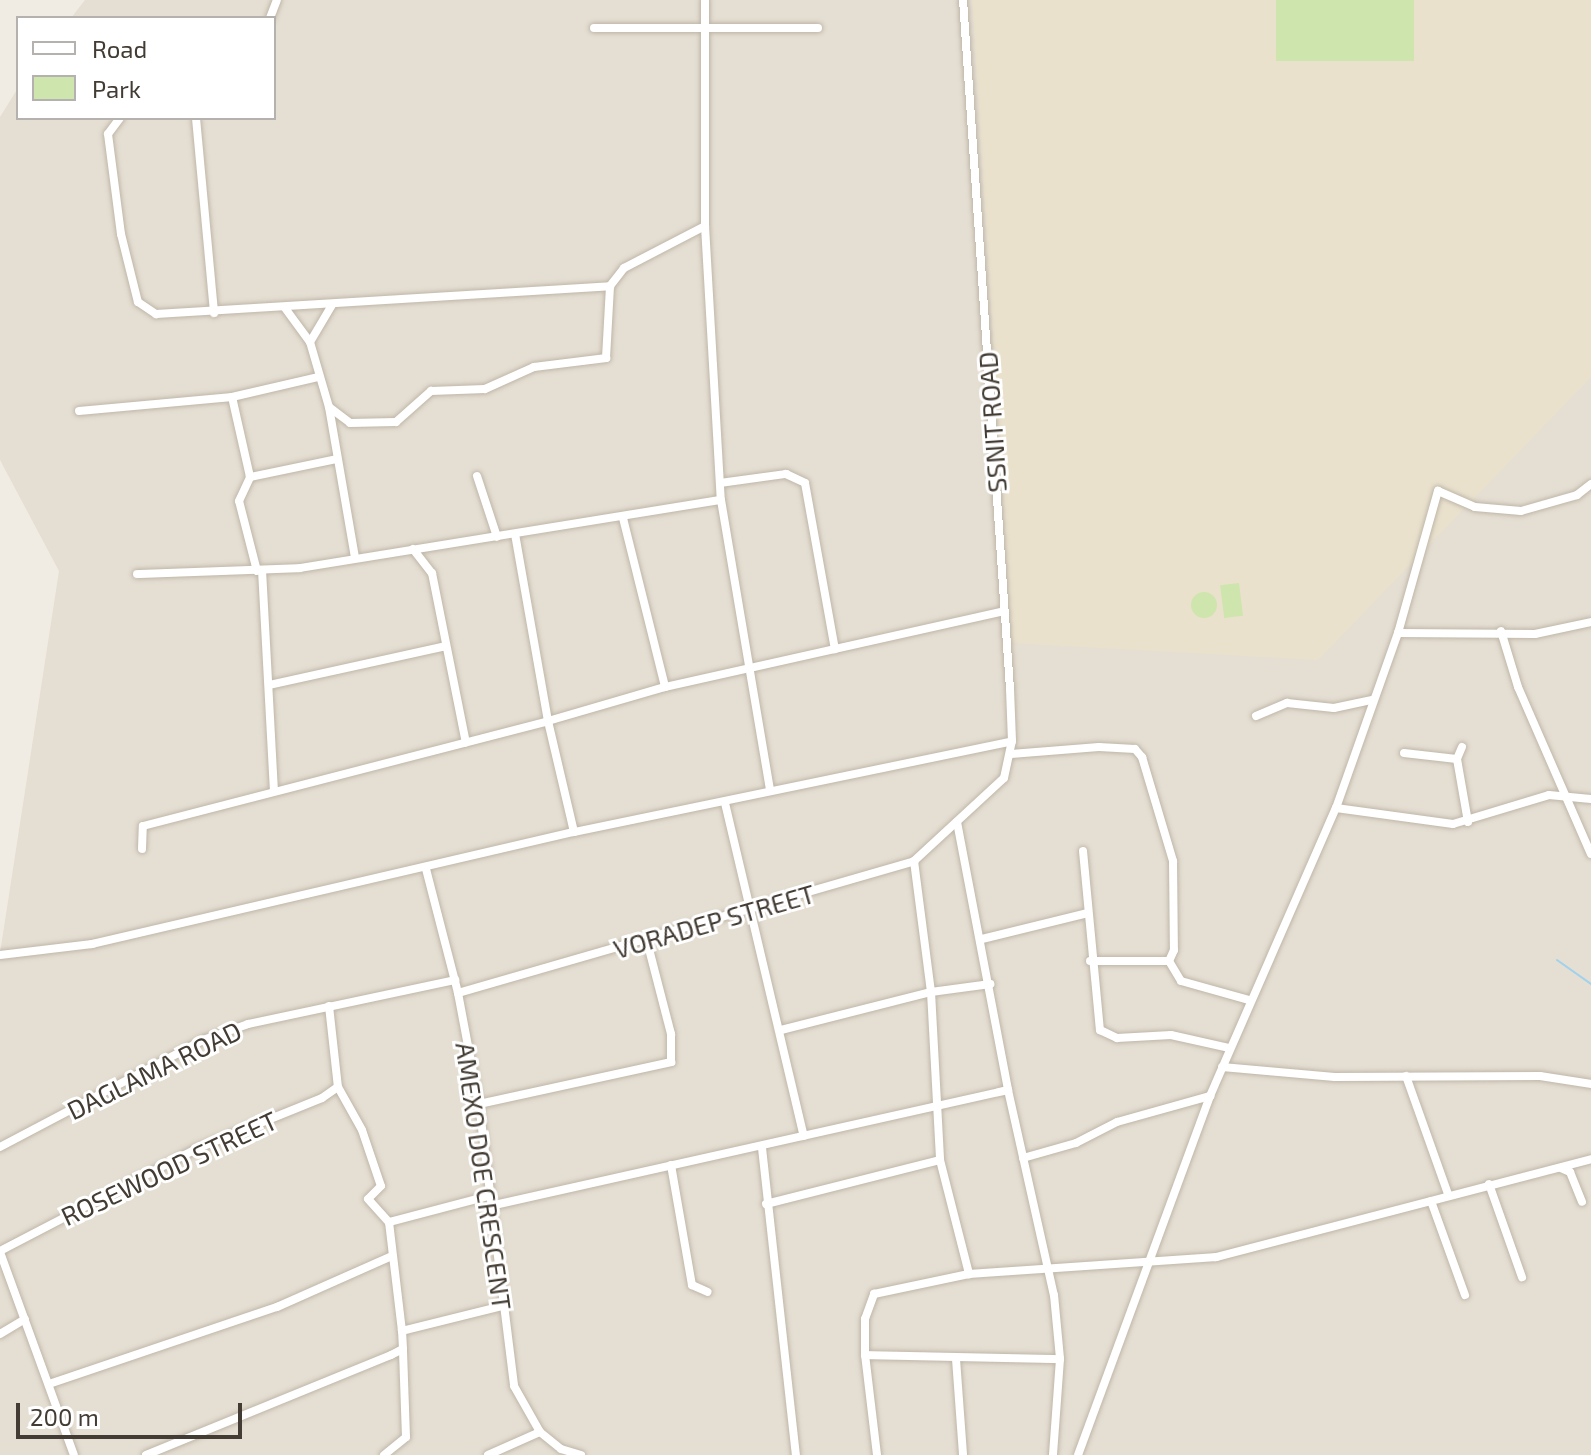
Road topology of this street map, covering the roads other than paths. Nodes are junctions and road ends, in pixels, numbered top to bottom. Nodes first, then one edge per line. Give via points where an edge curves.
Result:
1 (705, 0) edge
2 (963, 0) edge
3 (594, 28) dead end
4 (818, 28) dead end
5 (706, 29) junction
6 (118, 120) edge
7 (196, 120) edge
8 (705, 226) junction
9 (610, 286) junction
10 (332, 305) junction
11 (285, 308) junction
12 (214, 313) junction
13 (310, 342) junction
14 (318, 377) junction
15 (232, 397) junction
16 (329, 407) junction
17 (79, 411) dead end
18 (337, 459) junction
19 (477, 476) dead end
20 (250, 477) junction
21 (720, 483) junction
22 (1591, 484) edge
23 (721, 500) junction
24 (623, 518) junction
25 (515, 534) junction
26 (497, 537) junction
27 (413, 549) junction
28 (355, 558) junction
29 (259, 570) junction
30 (137, 574) dead end
31 (1004, 611) junction
32 (1591, 622) edge
33 (1501, 631) junction
34 (1398, 633) junction
35 (446, 646) junction
36 (835, 649) junction
37 (749, 672) junction
38 (269, 685) junction
39 (665, 687) junction
40 (1373, 700) junction
41 (1256, 716) dead end
42 (548, 721) junction
43 (1012, 741) junction
44 (466, 743) junction
45 (1462, 747) dead end
46 (1404, 753) dead end
47 (1011, 754) junction
48 (1457, 759) junction
49 (274, 790) junction
50 (770, 791) junction
51 (1569, 795) junction
52 (1591, 799) edge
53 (725, 803) junction
54 (1336, 808) junction
55 (957, 822) junction
56 (1468, 822) junction
57 (574, 832) junction
58 (142, 849) dead end
59 (1083, 851) dead end
60 (1591, 854) edge
61 (914, 861) junction
62 (426, 869) junction
63 (750, 911) junction
64 (1088, 913) junction
65 (982, 939) junction
66 (647, 941) junction
67 (0, 955) edge
68 (1090, 961) junction
69 (1169, 961) junction
70 (455, 980) junction
71 (990, 984) junction
72 (931, 992) junction
73 (458, 993) junction
74 (1249, 1000) junction
75 (329, 1006) junction
76 (781, 1030) junction
77 (1229, 1048) junction
78 (1222, 1067) junction
79 (1406, 1076) junction
80 (1591, 1084) edge
81 (338, 1087) junction
82 (1008, 1090) junction
83 (1210, 1096) junction
84 (479, 1104) junction
85 (934, 1106) junction
86 (804, 1136) junction
87 (0, 1147) edge
88 (762, 1148) junction
89 (1023, 1158) junction
90 (1591, 1159) edge
91 (940, 1160) junction
92 (671, 1165) junction
93 (1560, 1167) junction
94 (1489, 1184) junction
95 (1448, 1194) junction
96 (488, 1196) junction
97 (1431, 1201) junction
98 (1582, 1202) dead end
99 (766, 1204) junction
100 (490, 1206) junction
101 (389, 1222) junction
102 (0, 1252) edge
103 (392, 1256) junction
104 (1145, 1260) junction
105 (1049, 1271) junction
106 (969, 1274) junction
107 (1522, 1277) dead end
108 (708, 1292) dead end
109 (1465, 1295) dead end
110 (502, 1306) junction
111 (25, 1319) junction
112 (402, 1331) junction
113 (0, 1334) edge
114 (403, 1349) junction
115 (865, 1355) junction
116 (956, 1359) junction
117 (1060, 1359) junction
118 (49, 1384) junction
119 (540, 1432) junction
120 (74, 1455) edge
121 (146, 1455) edge
122 (384, 1455) edge
123 (488, 1455) edge
124 (581, 1455) edge
125 (796, 1455) edge
126 (877, 1455) edge
127 (963, 1455) edge
128 (1053, 1455) edge
129 (1078, 1455) edge

1 - 5 street
2 - 31 street, SSNIT ROAD
3 - 5 street
4 - 5 street
5 - 8 street
6 - 12 street via 108,134 110,154 121,234 138,302 167,316
7 - 12 street
8 - 9 street via 632,263
8 - 21 street
9 - 10 street
9 - 16 street via 606,358 534,367 485,389 431,391 396,422 350,423
10 - 11 street
10 - 13 street
11 - 12 street
11 - 13 street
13 - 14 street
14 - 15 street
14 - 16 street
15 - 17 street
15 - 20 street
16 - 18 street
18 - 20 street
18 - 28 street
19 - 26 street
20 - 29 street via 239,501
21 - 23 street
21 - 36 street via 786,474 805,483
22 - 34 street via 1577,495 1521,511 1475,507 1438,491
23 - 24 street
23 - 37 street
24 - 25 street
24 - 39 street
25 - 26 street
25 - 42 street
26 - 27 street
27 - 28 street
27 - 35 street via 432,573
28 - 29 street
29 - 30 street
29 - 38 street
31 - 36 street
31 - 43 street, SSNIT ROAD
32 - 33 street via 1535,634
33 - 34 street
33 - 51 street via 1518,687
34 - 40 street
35 - 38 street
35 - 44 street
36 - 37 street
37 - 39 street
37 - 50 street
38 - 49 street
39 - 42 street
40 - 41 street via 1334,708 1287,703
40 - 54 street
42 - 44 street
42 - 57 street
43 - 47 street, SSNIT ROAD
43 - 50 street
44 - 49 street
45 - 48 street
46 - 48 street
47 - 55 street, SSNIT ROAD via 1004,778
47 - 69 street via 1099,747 1135,749 1142,757 1173,861 1174,950
48 - 56 street
49 - 58 street via 143,826
50 - 53 street
51 - 52 street
51 - 56 street via 1549,795
51 - 60 street
53 - 57 street
53 - 63 street
54 - 56 street via 1384,818
54 - 74 street
55 - 61 street, VORADEP STREET
55 - 65 street
57 - 62 street
59 - 64 street
61 - 63 street, VORADEP STREET
61 - 72 street
62 - 67 street via 92,944
62 - 70 street, AMEXO DOE CRESCENT
63 - 66 street, VORADEP STREET
63 - 76 street
64 - 65 street
64 - 68 street
65 - 71 street
66 - 73 street, VORADEP STREET
66 - 84 street via 671,1034 671,1062
68 - 69 street
68 - 77 street via 1100,1030 1109,1036 1171,1035
69 - 74 street via 1181,981
70 - 73 street, AMEXO DOE CRESCENT
70 - 75 street, DAGLAMA ROAD
71 - 72 street
71 - 82 street
72 - 76 street
72 - 85 street
73 - 84 street, AMEXO DOE CRESCENT
74 - 77 street
75 - 81 street
75 - 87 street, DAGLAMA ROAD via 203,1040
76 - 86 street
77 - 78 street
78 - 79 street via 1335,1077
78 - 83 street
79 - 80 street via 1540,1076
79 - 95 street
81 - 101 street via 381,1186 368,1199 370,1205
81 - 102 street, ROSEWOOD STREET via 196,1149
82 - 85 street
82 - 89 street
83 - 89 street via 1117,1122 1076,1143
83 - 104 street
84 - 96 street, AMEXO DOE CRESCENT
85 - 86 street
85 - 91 street
86 - 88 street
88 - 92 street
88 - 99 street
89 - 105 street
90 - 93 street
91 - 99 street
91 - 106 street
92 - 100 street
92 - 108 street via 692,1285
93 - 94 street
93 - 98 street via 1570,1172
94 - 95 street
94 - 107 street
95 - 97 street
96 - 100 street, AMEXO DOE CRESCENT
96 - 101 street
97 - 104 street via 1236,1253
97 - 109 street
99 - 125 street
100 - 110 street, AMEXO DOE CRESCENT
101 - 103 street
102 - 111 street
103 - 112 street
103 - 118 street via 277,1307
104 - 105 street
104 - 129 street
105 - 106 street
105 - 117 street
106 - 115 street via 874,1294 865,1319
110 - 112 street
110 - 119 street, AMEXO DOE CRESCENT via 514,1386
111 - 113 street
111 - 118 street
112 - 114 street
114 - 121 street
114 - 122 street via 406,1437
115 - 116 street
115 - 126 street
116 - 117 street
116 - 127 street
117 - 128 street
118 - 120 street
119 - 123 street
119 - 124 street, AMEXO DOE CRESCENT via 561,1449

